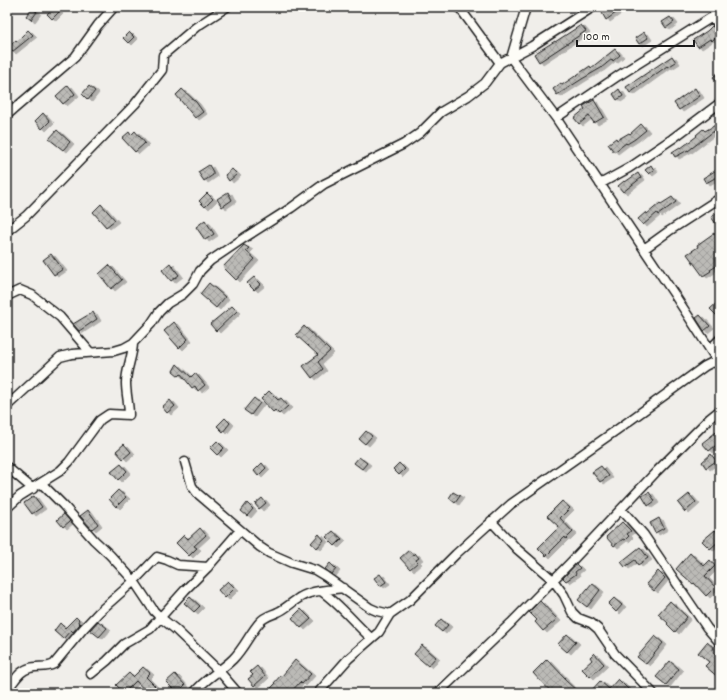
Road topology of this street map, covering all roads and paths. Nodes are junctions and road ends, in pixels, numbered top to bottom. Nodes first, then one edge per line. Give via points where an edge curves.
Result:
1 (114, 7) edge
2 (227, 7) edge
3 (458, 7) edge
4 (526, 7) edge
5 (594, 7) edge
6 (720, 12) edge
7 (712, 17) junction
8 (720, 27) edge
9 (511, 58) junction
10 (500, 63) junction
11 (720, 103) edge
12 (7, 115) edge
13 (556, 118) junction
14 (600, 184) junction
15 (720, 198) edge
16 (7, 231) edge
17 (644, 249) junction
18 (7, 296) edge
19 (720, 339) edge
20 (133, 343) junction
21 (710, 349) junction
22 (90, 352) junction
23 (719, 364) edge
24 (7, 406) edge
25 (720, 410) edge
26 (185, 462) dead end
27 (7, 467) edge
28 (41, 483) junction
29 (33, 489) junction
30 (7, 508) edge
31 (621, 509) junction
32 (491, 522) junction
33 (240, 530) junction
34 (208, 567) junction
35 (553, 580) junction
36 (134, 581) junction
37 (343, 588) junction
38 (321, 591) junction
39 (390, 614) junction
40 (161, 618) junction
41 (371, 638) junction
42 (720, 643) edge
43 (220, 671) junction
44 (91, 674) dead end
45 (7, 689) edge
46 (194, 693) edge
47 (238, 693) edge
48 (318, 693) edge
49 (438, 693) edge
50 (653, 693) edge

1 - 12 street via 75,57
2 - 16 street via 196,27 163,55 162,70 135,104 26,216
3 - 10 street
4 - 9 street
5 - 9 street
6 - 7 street
7 - 8 street
7 - 13 street
9 - 10 street
9 - 13 street
10 - 20 street via 485,83 441,112 420,133 391,151 324,184 210,261 200,271 193,284 168,303
11 - 14 street via 629,168
13 - 14 street
14 - 17 street
15 - 17 street
17 - 21 street
18 - 22 street via 20,290 32,295 60,317
19 - 21 street
20 - 22 street via 114,351
20 - 28 street via 126,382 129,415 109,414 100,420 69,462
21 - 23 street
22 - 24 street via 60,357
23 - 32 street via 711,362 705,366 511,504
25 - 31 street
26 - 33 street via 192,486 197,493
27 - 29 street
28 - 29 street
28 - 36 street
29 - 30 street via 20,496
31 - 35 street
31 - 42 street via 644,535
32 - 35 street
32 - 39 street via 410,600
33 - 34 street
33 - 37 street via 269,553 315,570
34 - 36 street via 178,565 157,557
34 - 40 street
35 - 49 street
35 - 50 street via 572,612 598,629 615,654
36 - 40 street
36 - 45 street via 99,612 54,664 24,670
37 - 38 street
37 - 39 street via 377,611
38 - 41 street via 332,598
38 - 43 street via 296,599 278,612 264,617 237,655
39 - 41 street via 379,632
40 - 43 street
40 - 44 street via 150,629 124,644
41 - 48 street
43 - 46 street
43 - 47 street

